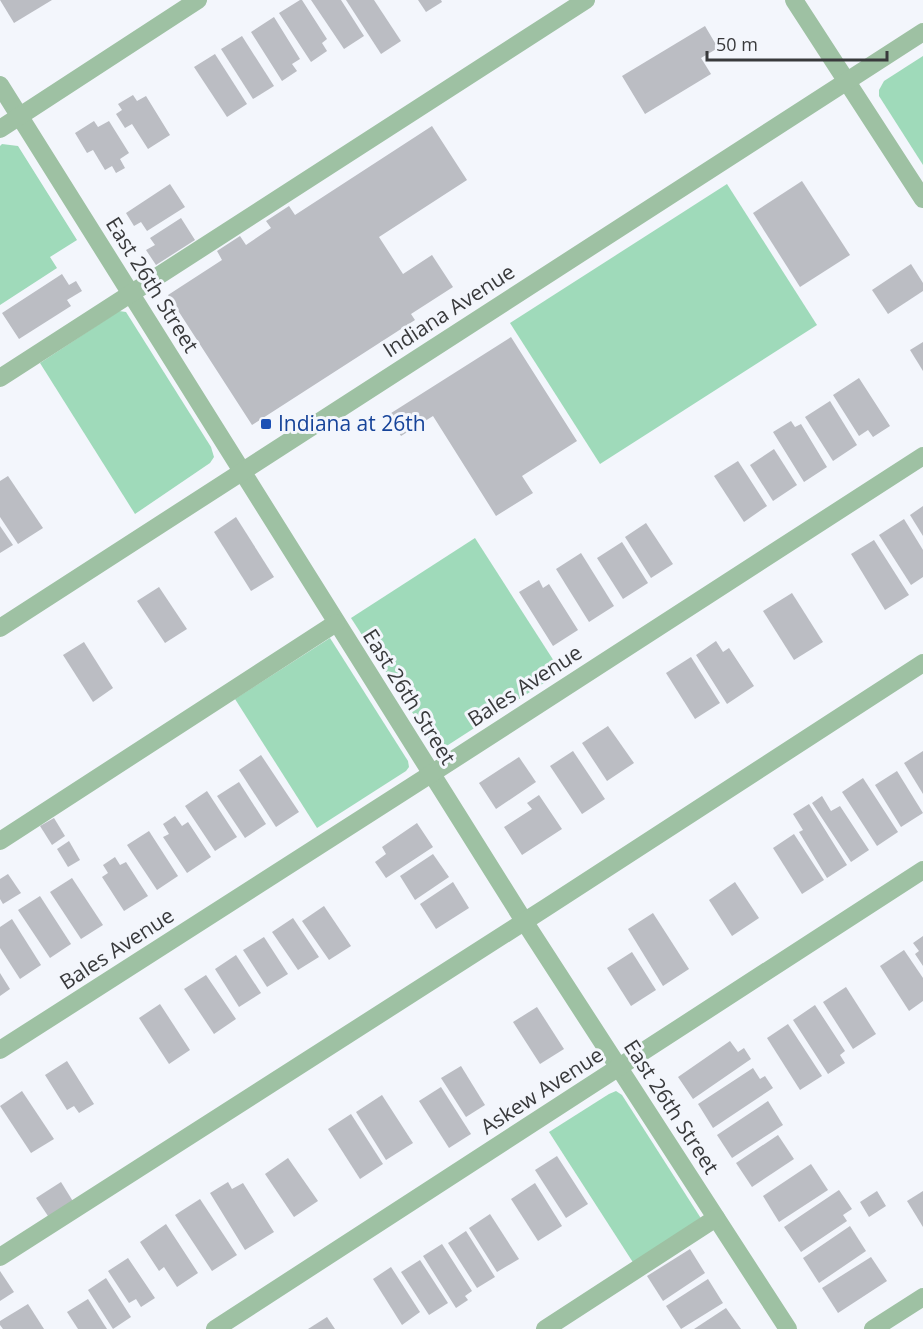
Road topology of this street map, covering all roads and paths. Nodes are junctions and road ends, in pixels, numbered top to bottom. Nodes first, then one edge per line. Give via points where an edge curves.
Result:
1 (198, 0) edge
2 (586, 0) edge
3 (794, 0) edge
4 (923, 32) edge
5 (847, 81) junction
6 (0, 85) edge
7 (20, 116) junction
8 (0, 129) edge
9 (923, 199) edge
10 (131, 294) junction
11 (0, 378) edge
12 (923, 456) edge
13 (241, 471) junction
14 (336, 623) junction
15 (0, 628) edge
16 (923, 663) edge
17 (431, 774) junction
18 (0, 842) edge
19 (923, 870) edge
20 (524, 921) junction
21 (0, 1050) edge
22 (619, 1067) junction
23 (716, 1218) junction
24 (0, 1257) edge
25 (923, 1297) edge
26 (215, 1329) edge
27 (545, 1329) edge
28 (788, 1329) edge
29 (873, 1329) edge

1 - 7 street
2 - 10 street
3 - 5 street
4 - 5 street, Indiana Avenue
5 - 9 street
5 - 13 street, Indiana Avenue
6 - 7 street, East 26th Street
7 - 8 street
7 - 10 street, East 26th Street
10 - 11 street
10 - 13 street, East 26th Street
12 - 17 street, Bales Avenue
13 - 14 street, East 26th Street
13 - 15 street, Indiana Avenue
14 - 17 street, East 26th Street
14 - 18 street
16 - 20 street
17 - 20 street, East 26th Street
17 - 21 street, Bales Avenue
19 - 22 street, Askew Avenue
20 - 22 street, East 26th Street
20 - 24 street
22 - 23 street, East 26th Street
22 - 26 street, Askew Avenue
23 - 27 street
23 - 28 street, East 26th Street
25 - 29 street

